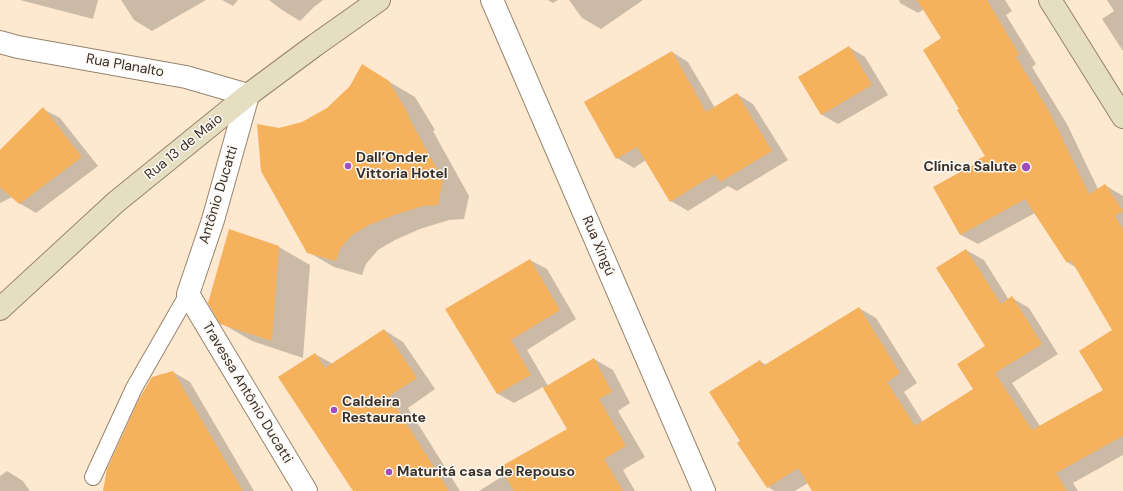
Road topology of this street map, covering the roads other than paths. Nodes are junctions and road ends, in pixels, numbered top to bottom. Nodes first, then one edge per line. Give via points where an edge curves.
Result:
1 (379, 0) edge
2 (492, 0) edge
3 (1050, 0) edge
4 (0, 42) edge
5 (248, 95) junction
6 (1123, 117) edge
7 (188, 294) junction
8 (0, 309) edge
9 (93, 477) dead end
10 (306, 491) edge
11 (704, 491) edge

1 - 5 main road, Rua 13 de Maio
2 - 11 street, Rua Xingú
3 - 6 main road
4 - 5 street, Rua Planalto via 186,77
5 - 7 street, Antônio Ducatti via 213,220
5 - 8 main road, Rua 13 de Maio via 116,202
7 - 9 lane via 134,388
7 - 10 street, Travessa Antônio Ducatti

